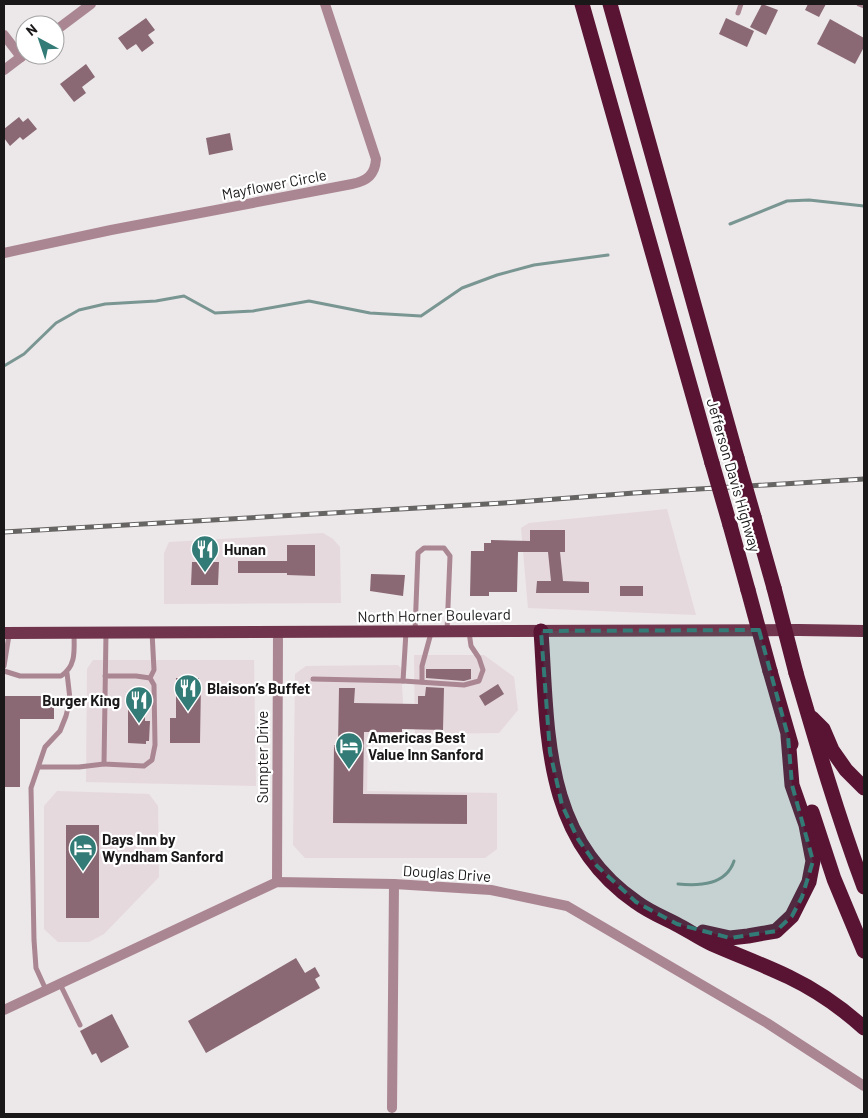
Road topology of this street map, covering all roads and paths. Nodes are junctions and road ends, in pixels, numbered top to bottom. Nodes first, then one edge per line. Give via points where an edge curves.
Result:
1 (91, 4) edge
2 (325, 4) edge
3 (582, 4) edge
4 (610, 4) edge
5 (742, 4) edge
6 (859, 4) edge
7 (864, 6) edge
8 (738, 13) dead end
9 (65, 24) edge
10 (4, 35) edge
11 (15, 47) edge
12 (15, 61) edge
13 (4, 70) edge
14 (4, 253) edge
15 (469, 631) junction
16 (541, 631) junction
17 (864, 631) edge
18 (74, 632) junction
19 (106, 632) junction
20 (152, 632) junction
21 (411, 632) junction
22 (431, 632) junction
23 (447, 632) junction
24 (6, 633) edge
25 (278, 633) junction
26 (4, 666) edge
27 (4, 672) edge
28 (67, 673) junction
29 (105, 676) junction
30 (150, 678) junction
31 (313, 679) dead end
32 (403, 681) junction
33 (422, 682) junction
34 (809, 715) junction
35 (788, 736) junction
36 (104, 764) junction
37 (39, 767) junction
38 (864, 788) edge
39 (277, 882) junction
40 (394, 884) junction
41 (864, 887) edge
42 (677, 924) junction
43 (864, 951) edge
44 (60, 984) junction
45 (46, 990) junction
46 (4, 1010) edge
47 (80, 1025) dead end
48 (864, 1028) edge
49 (864, 1086) edge
50 (392, 1108) dead end

1 - 9 street
2 - 14 street, Mayflower Circle via 376,159 374,170 366,180
3 - 35 highway, Jefferson Davis Highway, bridge
4 - 34 highway, Jefferson Davis Highway, bridge
5 - 8 lane
6 - 7 lane
10 - 11 street
12 - 13 street
15 - 16 main road, North Horner Boulevard
15 - 23 main road, North Horner Boulevard
15 - 33 lane via 471,646 483,670 479,681 464,685
16 - 17 main road, North Horner Boulevard
16 - 42 highway via 550,752 557,789 569,823 586,852 616,886 636,902
18 - 19 main road, North Horner Boulevard
18 - 24 main road, North Horner Boulevard
18 - 28 lane via 74,662
19 - 20 main road, North Horner Boulevard
19 - 29 lane
20 - 25 main road, North Horner Boulevard
20 - 30 lane via 154,670
21 - 22 main road, North Horner Boulevard
21 - 23 lane via 418,553 424,548 444,548 450,556
21 - 25 main road, North Horner Boulevard
21 - 32 lane
22 - 23 main road, North Horner Boulevard
22 - 33 lane via 422,666
24 - 26 lane
25 - 39 street, Sumpter Drive
27 - 28 lane via 20,676 61,676
28 - 37 lane via 70,699 66,716 60,731 45,747
29 - 30 lane
29 - 36 lane
30 - 36 lane via 154,686 155,745 152,760 144,766
31 - 32 lane
32 - 33 lane
34 - 38 highway via 823,729 846,770
34 - 41 highway, Jefferson Davis Highway
35 - 42 highway via 792,785 806,825 813,861 809,882 792,916 776,931 730,938
35 - 43 highway, Jefferson Davis Highway via 834,879
36 - 37 lane
37 - 45 lane via 31,788 33,919 36,968
39 - 40 street, Douglas Drive
39 - 44 street, Douglas Drive
40 - 49 street, Douglas Drive via 491,890 567,906 767,1023
40 - 50 street
42 - 48 highway via 696,937 790,978 830,1001
44 - 45 street, Douglas Drive
44 - 47 lane
45 - 46 street, Douglas Drive

